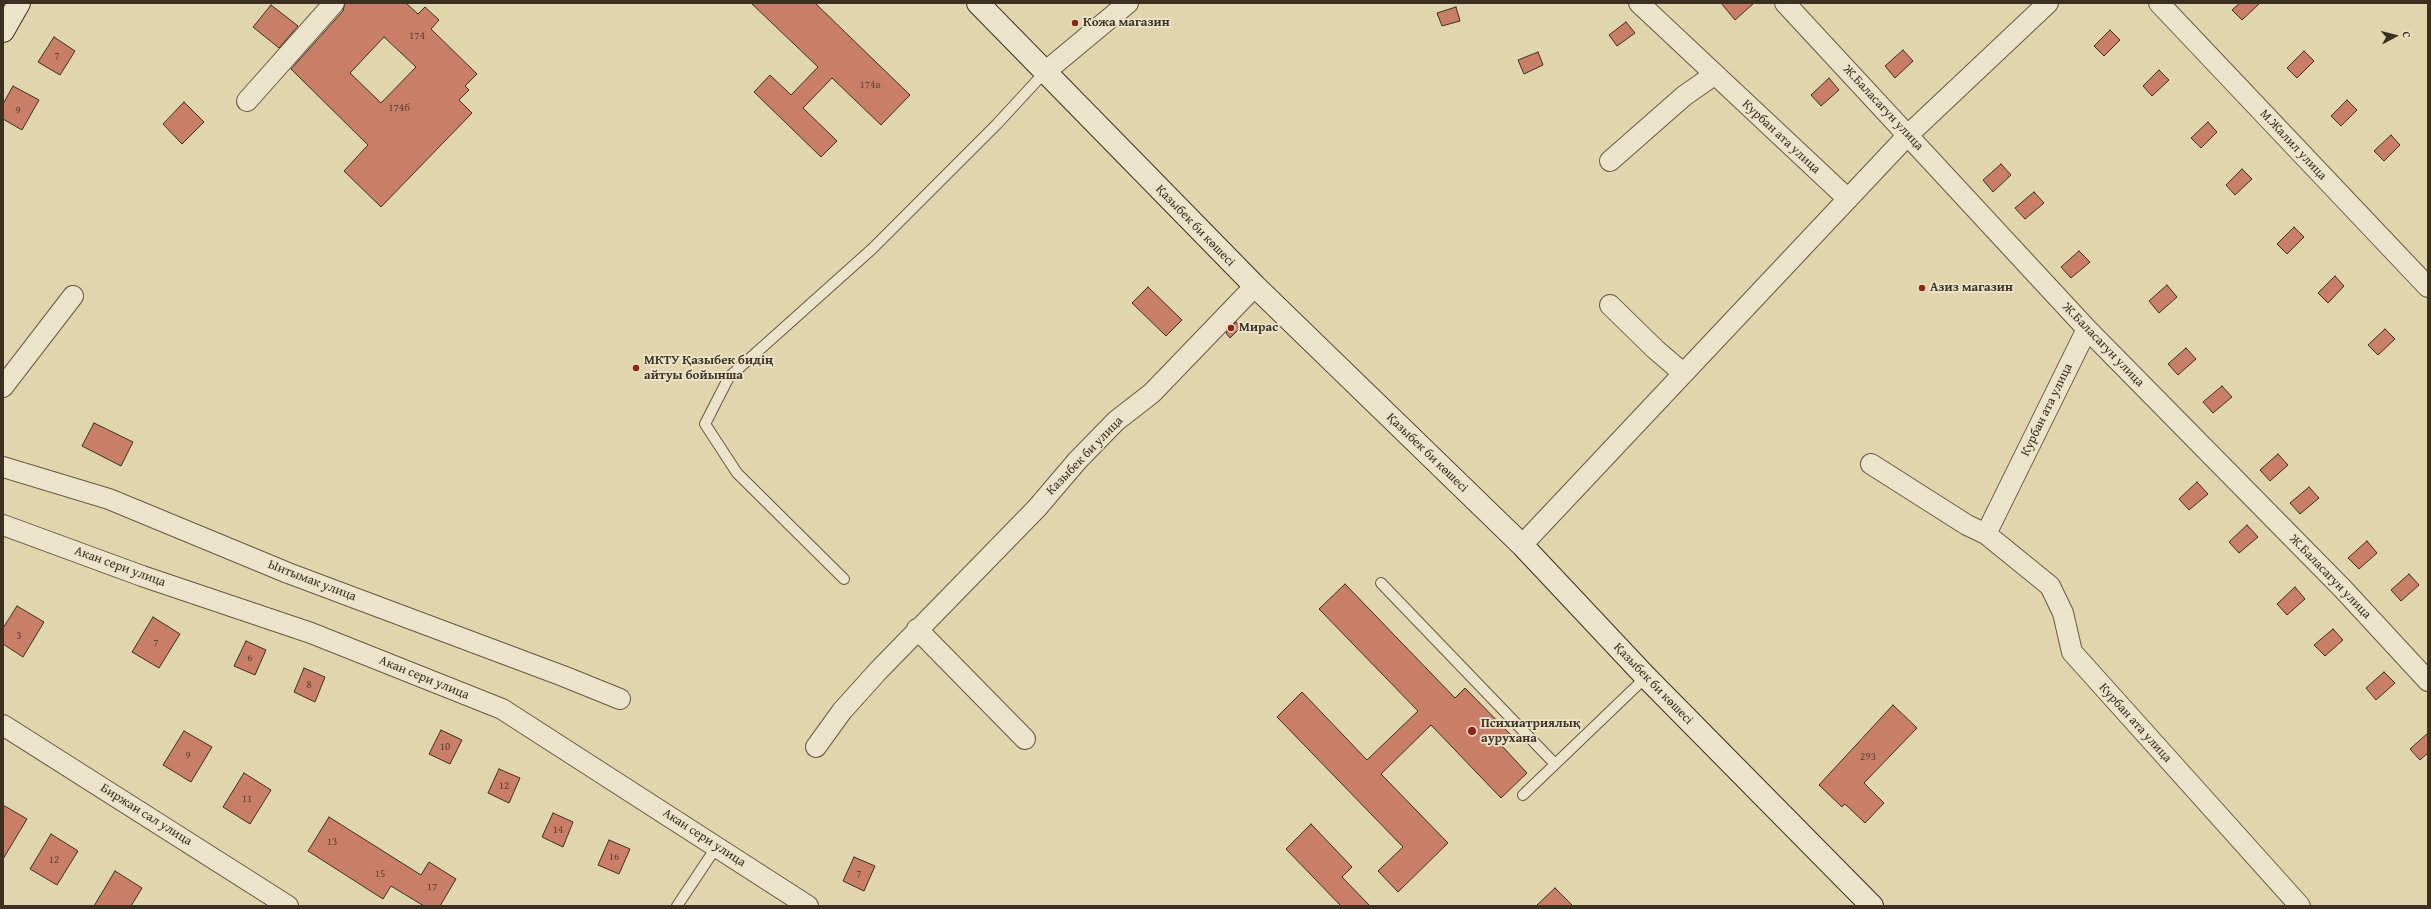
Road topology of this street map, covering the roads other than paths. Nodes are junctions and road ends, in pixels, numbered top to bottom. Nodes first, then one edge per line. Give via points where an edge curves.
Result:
1 (19, 3) edge
2 (334, 3) edge
3 (978, 3) edge
4 (1128, 3) edge
5 (1639, 3) edge
6 (1785, 3) edge
7 (2048, 3) edge
8 (2159, 3) edge
9 (3, 31) edge
10 (1045, 72) junction
11 (1714, 75) junction
12 (246, 101) dead end
13 (1908, 135) junction
14 (1610, 161) dead end
15 (1848, 199) junction
16 (1255, 286) junction
17 (2428, 287) edge
18 (73, 296) dead end
19 (1610, 306) dead end
20 (2087, 329) junction
21 (1683, 373) junction
22 (3, 387) edge
23 (1871, 464) dead end
24 (3, 467) edge
25 (3, 525) edge
26 (1986, 534) junction
27 (1522, 545) junction
28 (844, 579) dead end
29 (1381, 583) dead end
30 (917, 629) junction
31 (1646, 677) junction
32 (2428, 681) edge
33 (620, 699) dead end
34 (3, 725) edge
35 (1025, 739) dead end
36 (816, 747) dead end
37 (1555, 764) junction
38 (1523, 795) dead end
39 (717, 846) junction
40 (288, 906) edge
41 (677, 906) edge
42 (808, 906) edge
43 (1872, 906) edge
44 (2300, 906) edge

1 - 9 main road
2 - 12 street
3 - 10 main road, Қазыбек би көшесі
4 - 10 street
5 - 11 street, Курбан ата улица
6 - 13 street, Ж.Баласагун улица
7 - 13 street
8 - 17 street, М.Жалил улица
10 - 16 main road, Қазыбек би көшесі
10 - 28 lane via 872,249 729,377 705,424 737,473
11 - 14 street via 1684,96
11 - 15 street, Курбан ата улица
13 - 15 street
13 - 20 street, Ж.Баласагун улица
15 - 21 street
16 - 27 main road, Қазыбек би көшесі
16 - 30 street, Казыбек би улица via 1152,393 1116,421 1037,508
18 - 22 street
19 - 21 street
20 - 26 street, Курбан ата улица
20 - 32 street, Ж.Баласагун улица via 2343,589
21 - 27 street
23 - 26 street, Курбан ата улица via 1967,525
24 - 33 street, Ынтымак улица via 109,499 288,573
25 - 39 street, Акан сери улица via 142,576 311,633 502,709
26 - 44 street, Курбан ата улица via 2050,586 2063,613 2072,652
27 - 31 main road, Қазыбек би көшесі
29 - 37 lane
30 - 35 street
30 - 36 street, Казыбек би улица via 842,711
31 - 37 lane
31 - 43 main road, Қазыбек би көшесі
34 - 40 street, Биржан сал улица
37 - 38 lane
39 - 41 lane
39 - 42 street, Акан сери улица

